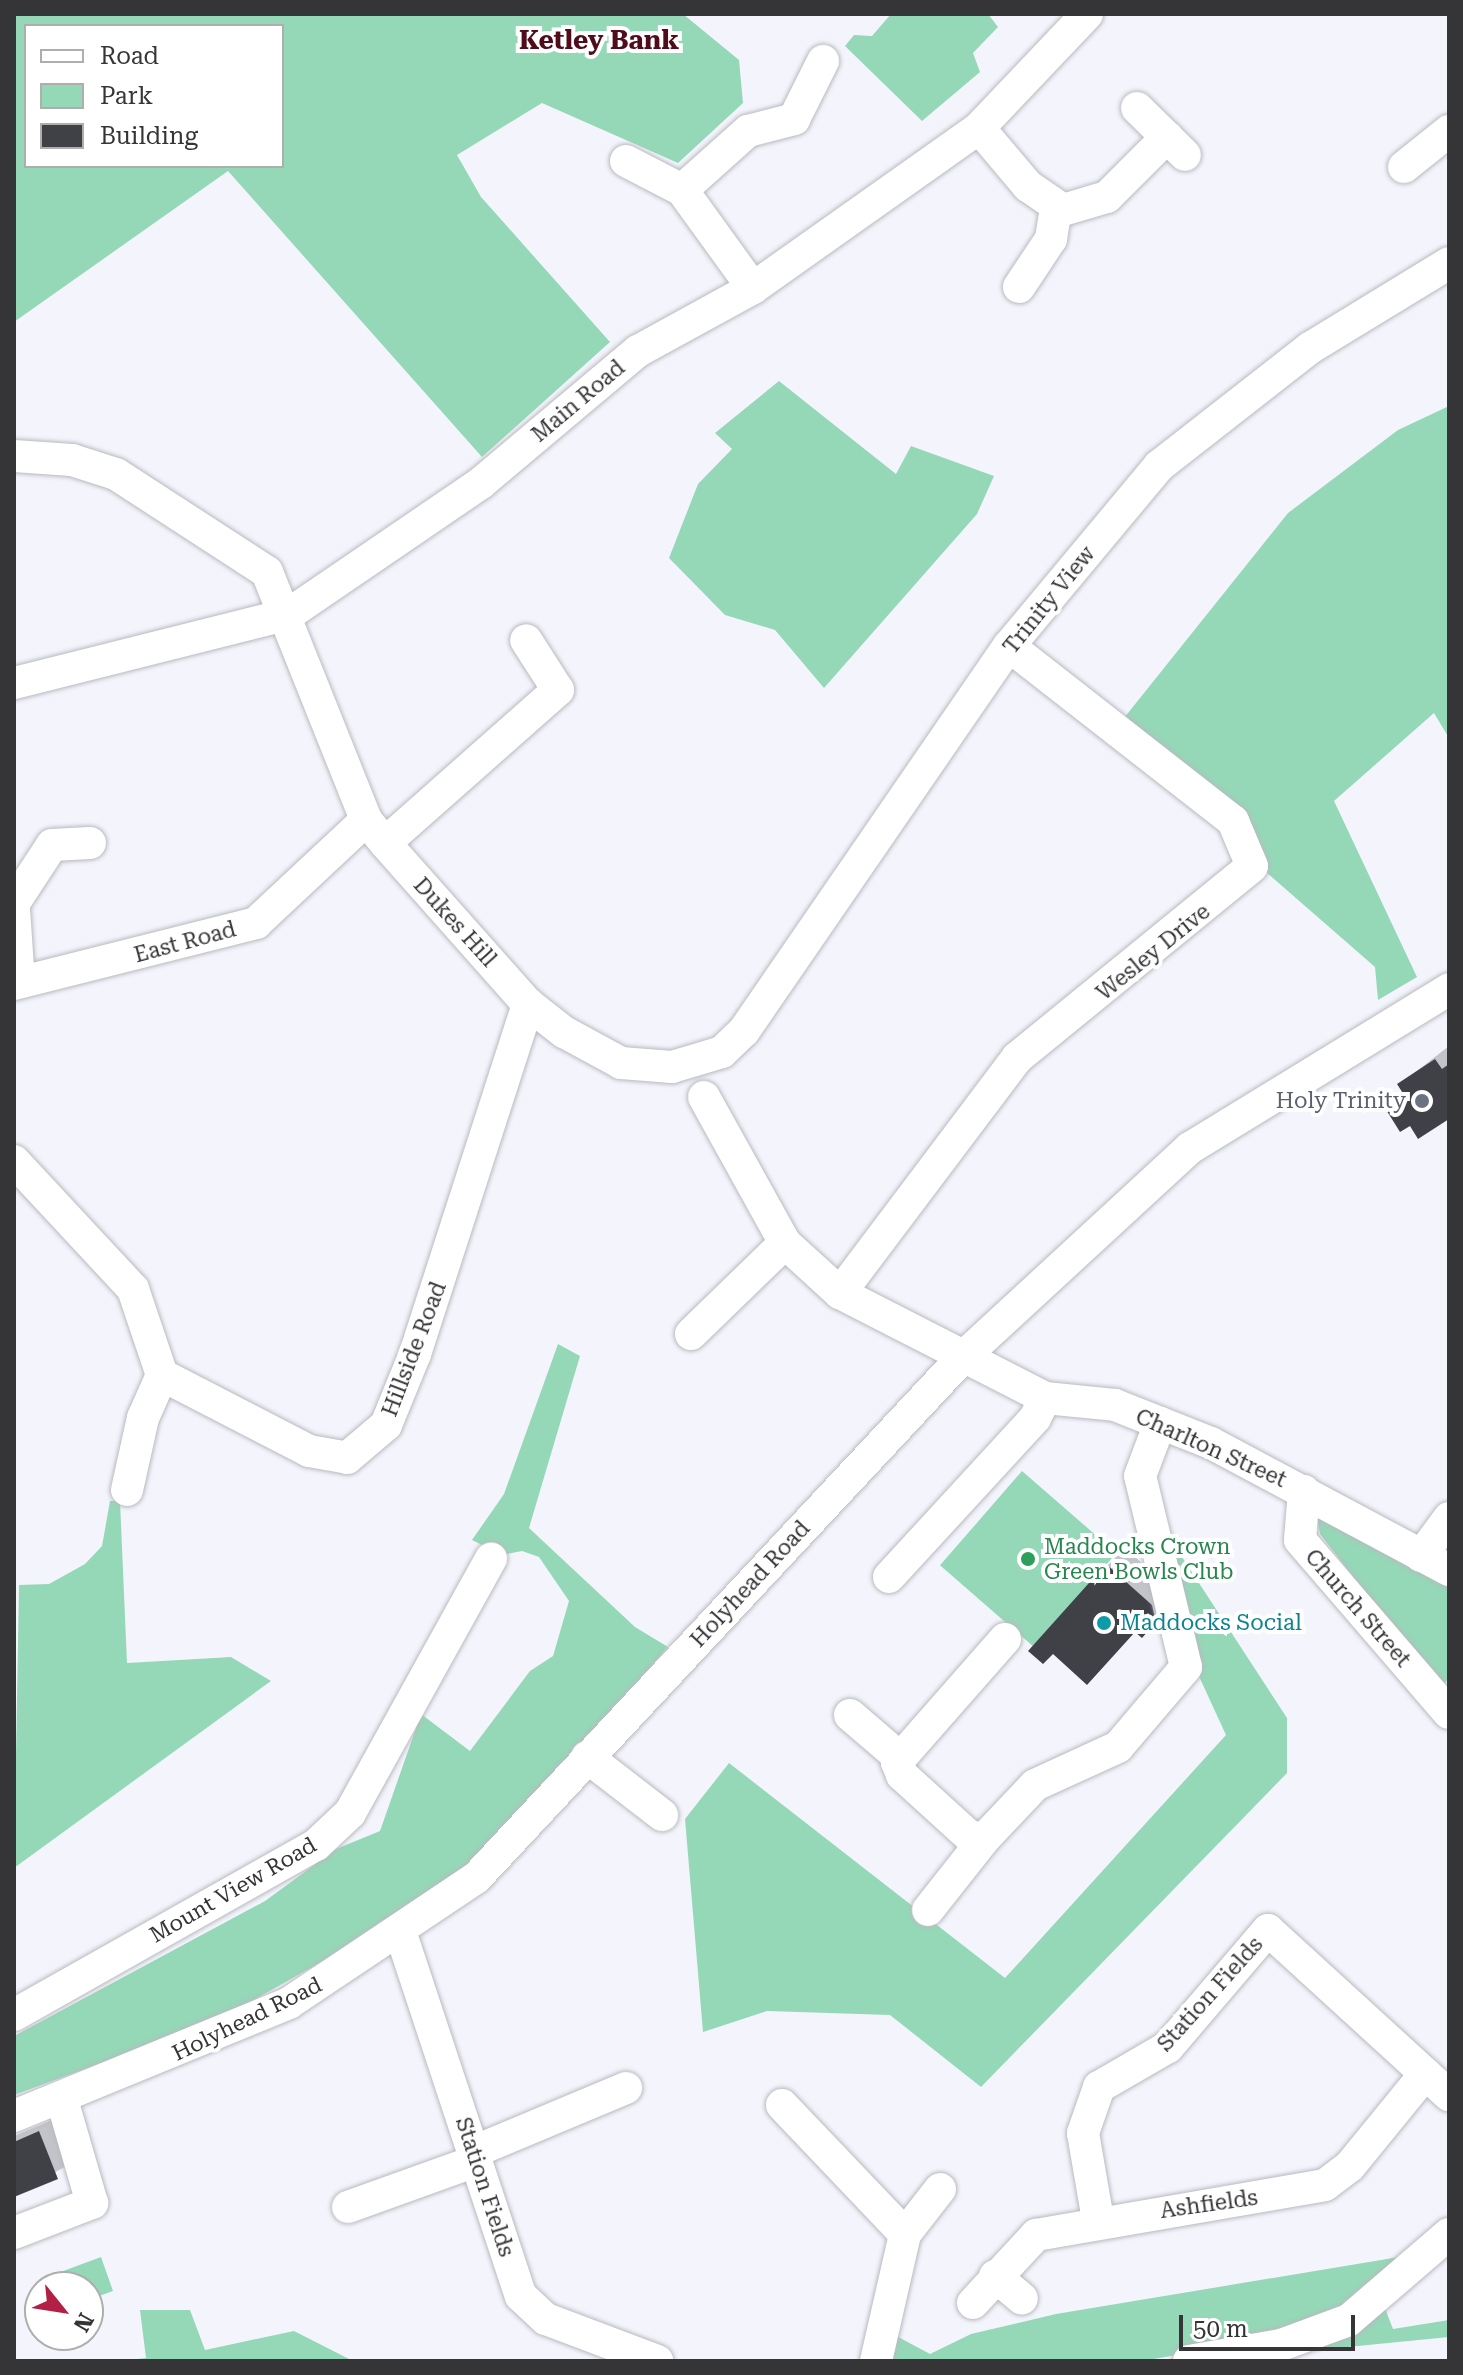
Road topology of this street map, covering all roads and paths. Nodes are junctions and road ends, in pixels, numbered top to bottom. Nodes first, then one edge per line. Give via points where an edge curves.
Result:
1 (1087, 14) edge
2 (823, 61) dead end
3 (1137, 108) dead end
4 (979, 128) junction
5 (1449, 131) edge
6 (626, 161) dead end
7 (1404, 167) dead end
8 (682, 190) junction
9 (1056, 207) junction
10 (1449, 263) edge
11 (1019, 287) dead end
12 (753, 288) junction
13 (14, 456) edge
14 (289, 614) junction
15 (526, 640) dead end
16 (1009, 646) junction
17 (14, 683) edge
18 (376, 832) junction
19 (90, 843) dead end
20 (14, 906) edge
21 (16, 983) edge
22 (1449, 989) edge
23 (528, 1004) junction
24 (744, 1031) joint
25 (704, 1097) dead end
26 (14, 1161) edge
27 (785, 1243) junction
28 (840, 1293) junction
29 (691, 1334) dead end
30 (960, 1360) junction
31 (162, 1375) junction
32 (1045, 1398) junction
33 (1160, 1423) junction
34 (127, 1490) dead end
35 (1304, 1491) junction
36 (1449, 1518) edge
37 (491, 1559) dead end
38 (1435, 1563) edge
39 (889, 1577) dead end
40 (1005, 1639) dead end
41 (1449, 1713) edge
42 (850, 1715) dead end
43 (587, 1757) junction
44 (899, 1757) junction
45 (662, 1815) dead end
46 (984, 1839) junction
47 (928, 1910) dead end
48 (401, 1934) junction
49 (14, 2015) edge
50 (1437, 2084) edge
51 (626, 2088) dead end
52 (62, 2100) junction
53 (782, 2105) dead end
54 (14, 2116) edge
55 (475, 2157) junction
56 (940, 2189) dead end
57 (348, 2207) dead end
58 (1098, 2220) junction
59 (14, 2233) edge
60 (905, 2234) junction
61 (1449, 2234) edge
62 (995, 2276) junction
63 (1022, 2299) dead end
64 (973, 2303) dead end
65 (657, 2361) edge
66 (876, 2361) edge
67 (1189, 2361) edge

1 - 4 street, Main Road
2 - 8 street via 794,119 748,131
3 - 9 street via 1176,146 1107,197
4 - 9 street
4 - 12 street, Main Road
5 - 7 street
6 - 8 street
8 - 12 street
9 - 11 street via 1051,239
10 - 16 street, Trinity View via 1310,348 1159,466
12 - 14 street, Main Road via 638,351 481,483
13 - 14 street, Dukes Hill via 89,465 150,492 267,572
14 - 17 street, Main Road
14 - 18 street, Dukes Hill
15 - 18 street, East Road via 558,690
16 - 24 street, Trinity View
16 - 28 street, Wesley Drive via 1233,821 1252,866 1017,1058
18 - 21 street, East Road via 256,923
18 - 23 street, Dukes Hill
19 - 20 street via 52,845 34,861
20 - 21 street
22 - 30 street, Holyhead Road via 1190,1148
23 - 24 street, Dukes Hill via 592,1052 646,1067 696,1063
23 - 31 street, Hillside Road via 415,1354 371,1443 329,1459
25 - 27 street
26 - 31 street via 133,1289
27 - 28 street
27 - 29 street
28 - 30 street
30 - 32 street, Charlton Street
30 - 43 street, Holyhead Road
31 - 34 street via 143,1418
32 - 33 street, Charlton Street via 1115,1405
32 - 39 street via 1035,1418
33 - 35 street, Charlton Street
33 - 46 street via 1140,1476 1186,1667 1118,1747 1035,1785
35 - 38 street, Charlton Street
35 - 41 street, Church Street via 1300,1540
36 - 38 street
37 - 49 street, Mount View Road via 400,1713 368,1809 316,1845
40 - 44 street
42 - 44 street
43 - 45 street
43 - 48 street, Holyhead Road via 476,1878
44 - 46 street via 902,1775 969,1836
46 - 47 street
48 - 52 street, Holyhead Road via 289,2003
48 - 55 street, Station Fields
50 - 58 street, Ashfields via 1325,2185
50 - 58 street, Station Fields via 1268,1930 1168,2047 1099,2087 1083,2133
51 - 55 street
52 - 54 street, Holyhead Road
52 - 59 street via 92,2203
53 - 60 street
55 - 57 street
55 - 65 street, Station Fields via 521,2296 546,2319
56 - 60 street
58 - 62 street, Ashfields via 1036,2235
60 - 66 street
61 - 67 street via 1349,2320 1281,2345
62 - 63 street
62 - 64 street, Ashfields

